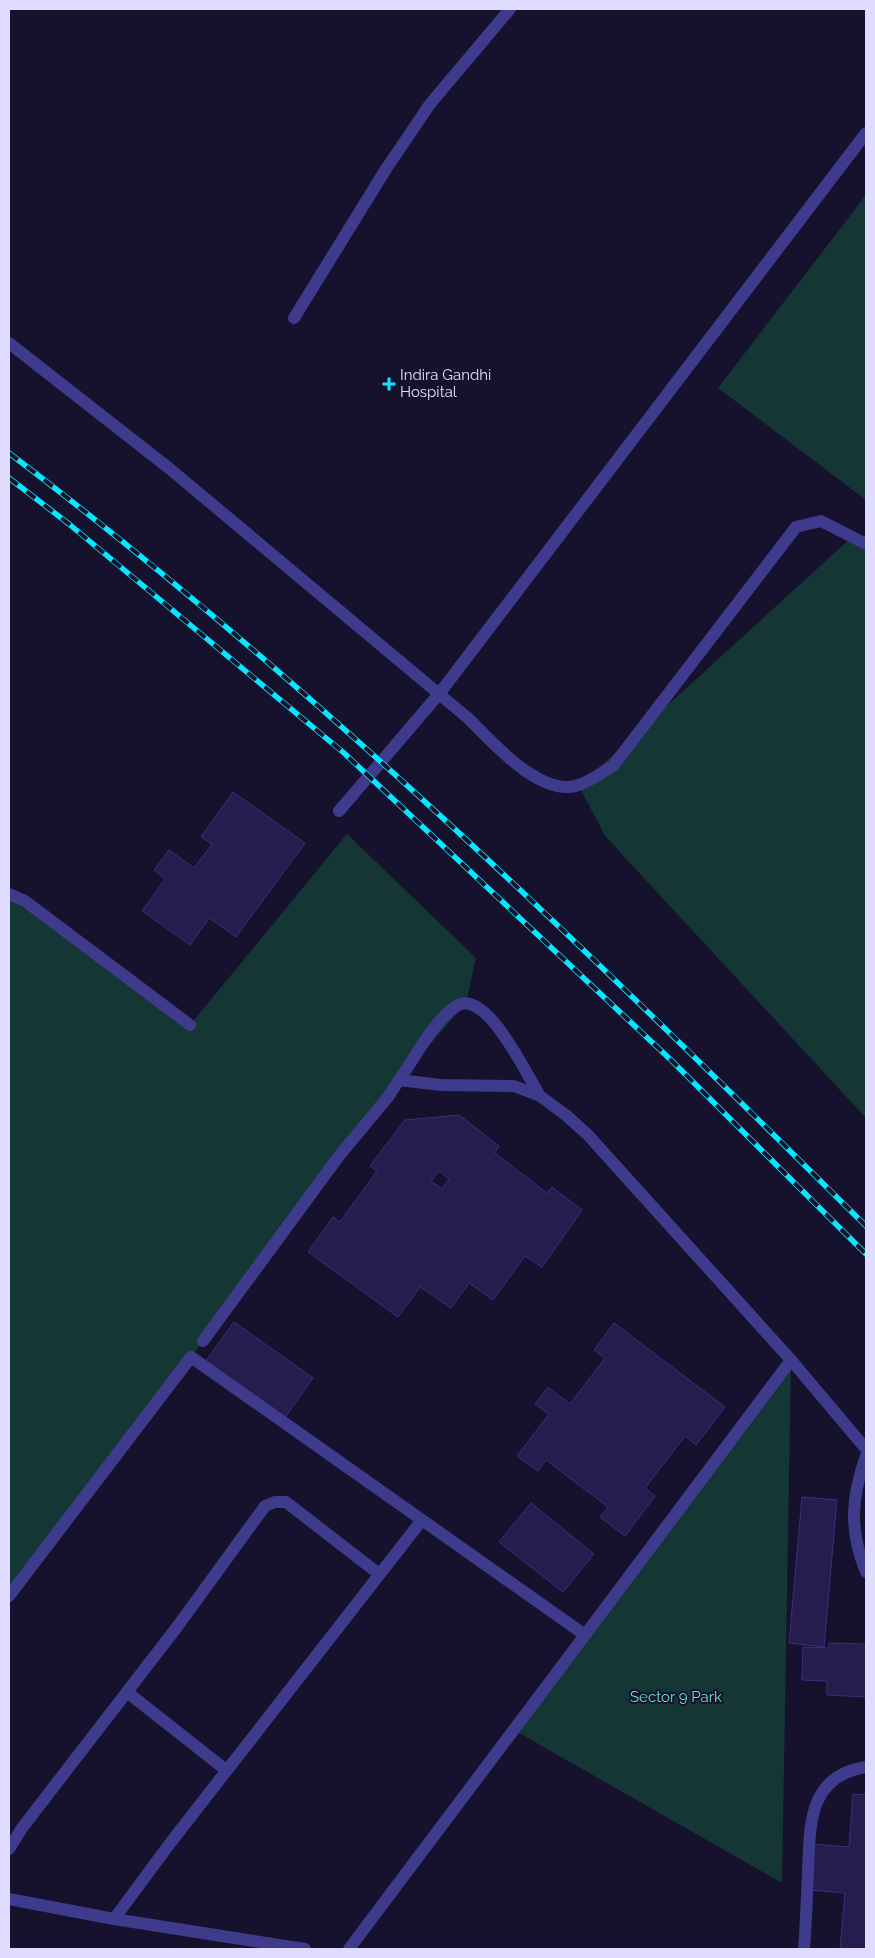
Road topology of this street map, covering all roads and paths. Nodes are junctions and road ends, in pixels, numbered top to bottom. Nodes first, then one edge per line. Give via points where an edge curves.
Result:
1 (510, 9) edge
2 (866, 133) edge
3 (294, 318) dead end
4 (9, 343) edge
5 (866, 544) edge
6 (439, 694) junction
7 (339, 811) dead end
8 (9, 894) edge
9 (190, 1025) dead end
10 (399, 1080) junction
11 (540, 1096) junction
12 (203, 1342) dead end
13 (791, 1360) junction
14 (866, 1449) edge
15 (866, 1456) edge
16 (422, 1520) junction
17 (866, 1572) edge
18 (380, 1574) junction
19 (9, 1596) edge
20 (585, 1635) junction
21 (127, 1692) junction
22 (866, 1768) edge
23 (226, 1770) junction
24 (9, 1849) edge
25 (9, 1898) edge
26 (114, 1919) junction
27 (305, 1949) edge
28 (349, 1949) edge
29 (804, 1949) edge

1 - 3 street via 430,104
2 - 6 street
4 - 6 street via 170,469
5 - 6 street via 821,521 796,527 613,766 579,786 552,786 510,760
6 - 7 street
8 - 9 street via 25,901
10 - 11 street via 441,1085 514,1086
10 - 11 street via 444,1018 456,1006 466,1003 478,1006 495,1022
10 - 12 street via 388,1098 339,1156
11 - 13 street via 588,1135
13 - 14 street
13 - 20 street
15 - 17 street via 856,1485 854,1509 854,1532
16 - 18 street
16 - 19 street via 191,1358
16 - 20 street
18 - 21 street via 286,1502 265,1506
18 - 23 street
20 - 28 street
21 - 23 street
21 - 24 street
22 - 29 street via 846,1774 831,1784 820,1795 811,1817
23 - 26 street
25 - 26 street
26 - 27 street

